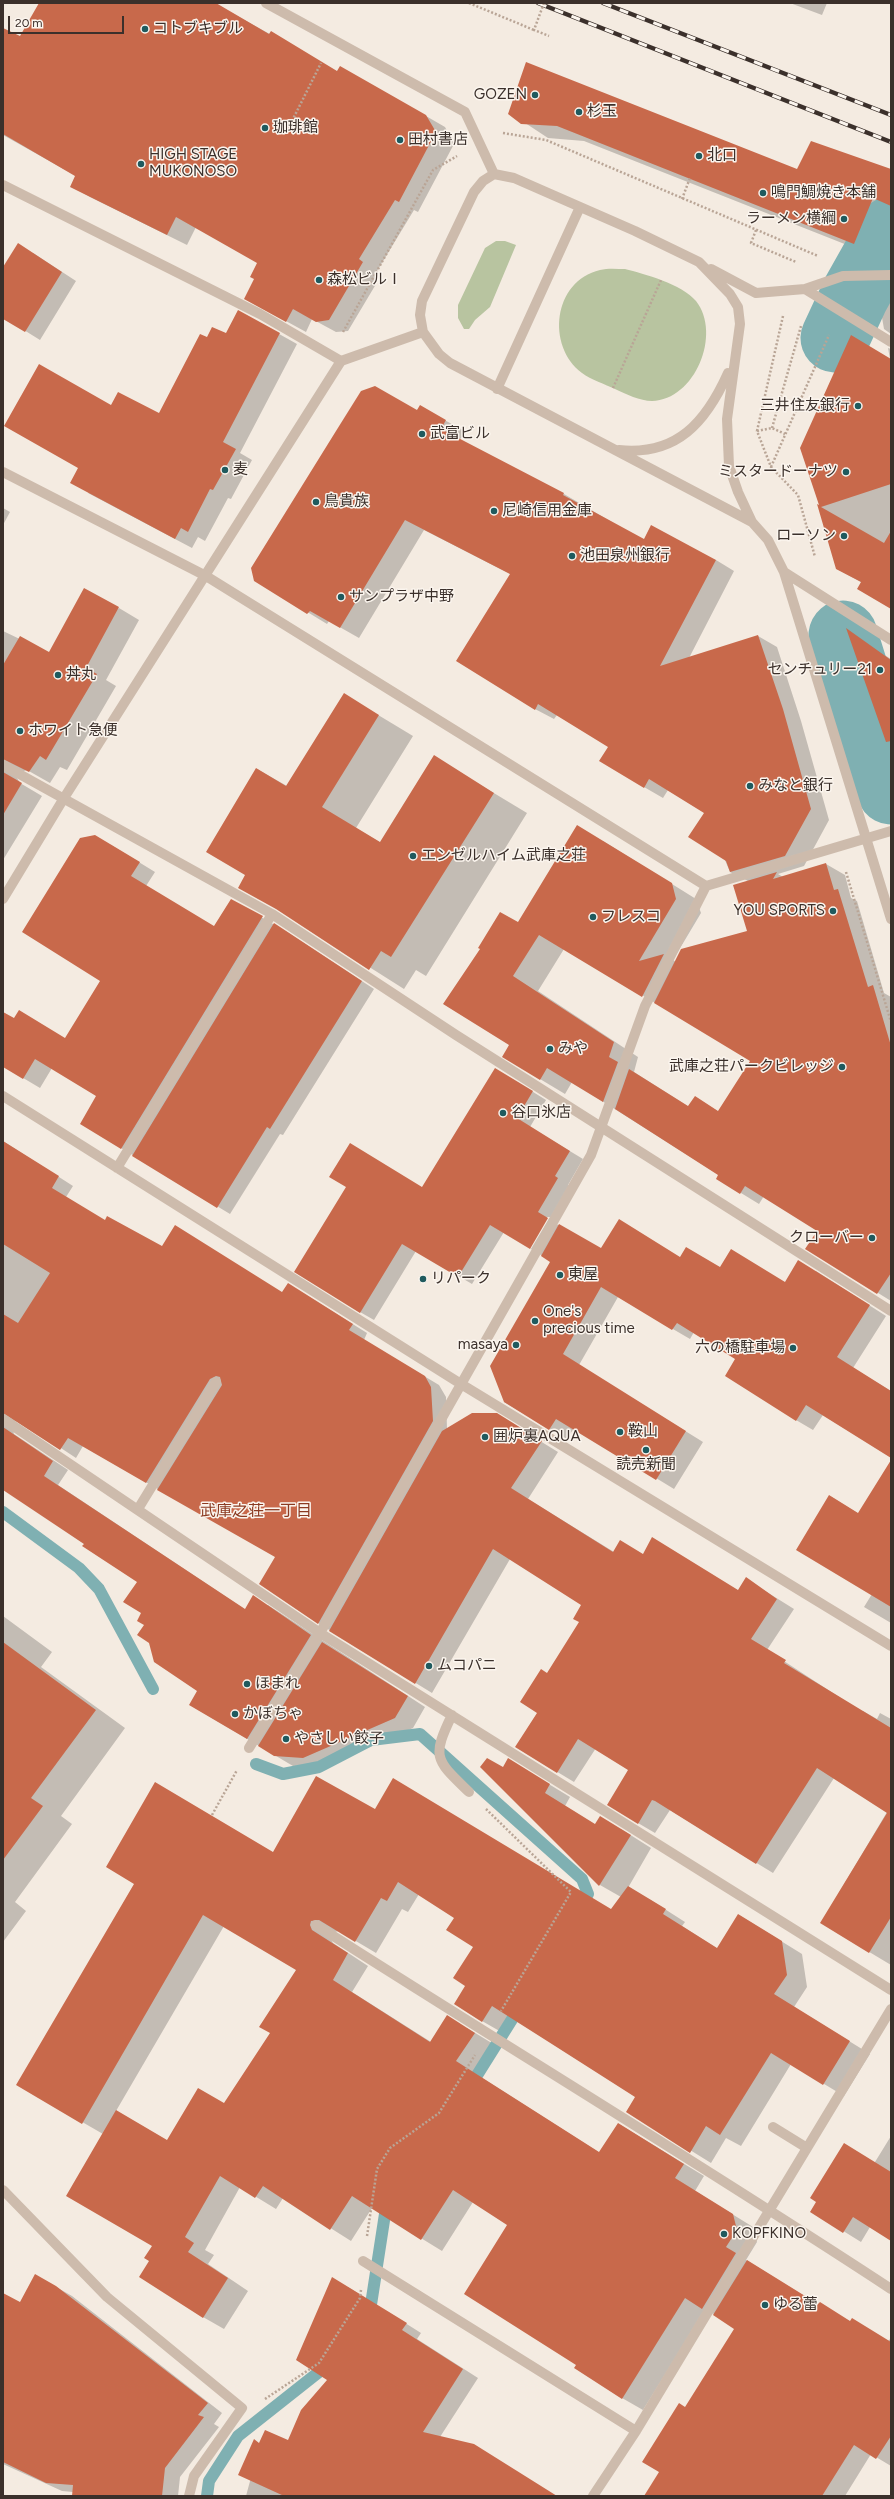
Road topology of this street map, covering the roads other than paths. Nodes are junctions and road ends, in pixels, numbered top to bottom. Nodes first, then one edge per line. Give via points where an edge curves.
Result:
1 (266, 3) edge
2 (494, 174) junction
3 (3, 185) edge
4 (580, 206) junction
5 (699, 262) junction
6 (889, 275) edge
7 (805, 289) junction
8 (423, 332) junction
9 (891, 342) edge
10 (734, 360) junction
11 (341, 361) junction
12 (498, 389) junction
13 (614, 450) junction
14 (3, 472) edge
15 (752, 522) junction
16 (784, 572) junction
17 (206, 576) junction
18 (891, 640) edge
19 (3, 765) edge
20 (64, 798) junction
21 (891, 831) edge
22 (866, 839) junction
23 (706, 886) junction
24 (3, 899) edge
25 (272, 914) junction
26 (891, 919) edge
27 (3, 1096) edge
28 (602, 1127) junction
29 (117, 1168) junction
30 (891, 1311) edge
31 (216, 1382) dead end
32 (461, 1384) junction
33 (3, 1419) edge
34 (138, 1509) junction
35 (320, 1633) junction
36 (891, 1646) edge
37 (452, 1715) junction
38 (249, 1748) road end
39 (469, 1792) road end
40 (316, 1925) dead end
41 (891, 1990) edge
42 (891, 2009) edge
43 (773, 2127) dead end
44 (807, 2148) junction
45 (3, 2190) edge
46 (770, 2209) junction
47 (365, 2262) road end
48 (891, 2289) edge
49 (636, 2431) junction
50 (189, 2496) edge
51 (593, 2496) edge

1 - 2 street via 465,112
2 - 4 street via 514,178
2 - 8 street via 483,181 474,192 429,283 420,315
3 - 11 street via 260,314
4 - 5 street
4 - 12 street
5 - 7 street via 756,293
5 - 10 street via 714,276 738,307 739,341
6 - 7 street via 843,276
7 - 9 street
8 - 11 street
8 - 12 street via 439,354 450,363
10 - 13 street via 721,388 689,433 678,440 652,449
10 - 15 street via 727,419 729,466
11 - 17 street
12 - 13 street
13 - 15 street
14 - 17 street
15 - 16 street via 768,540
16 - 18 street
16 - 22 street
17 - 20 street
17 - 23 street
19 - 20 street
20 - 24 street
20 - 25 street
21 - 22 street
22 - 23 street
22 - 26 street
23 - 28 street via 645,1006
25 - 28 street
25 - 29 street
27 - 29 street
28 - 30 street
28 - 32 street via 591,1155
29 - 32 street
31 - 34 street
32 - 35 street
32 - 36 street
33 - 34 street
34 - 35 street
35 - 37 street
35 - 38 street
37 - 39 street via 441,1736 438,1754 444,1767
37 - 41 street
40 - 46 street via 490,2037
42 - 44 street
43 - 44 street
44 - 46 street
45 - 50 street via 107,2297 242,2408 194,2476
46 - 48 street
46 - 49 street
47 - 49 street
49 - 51 street

